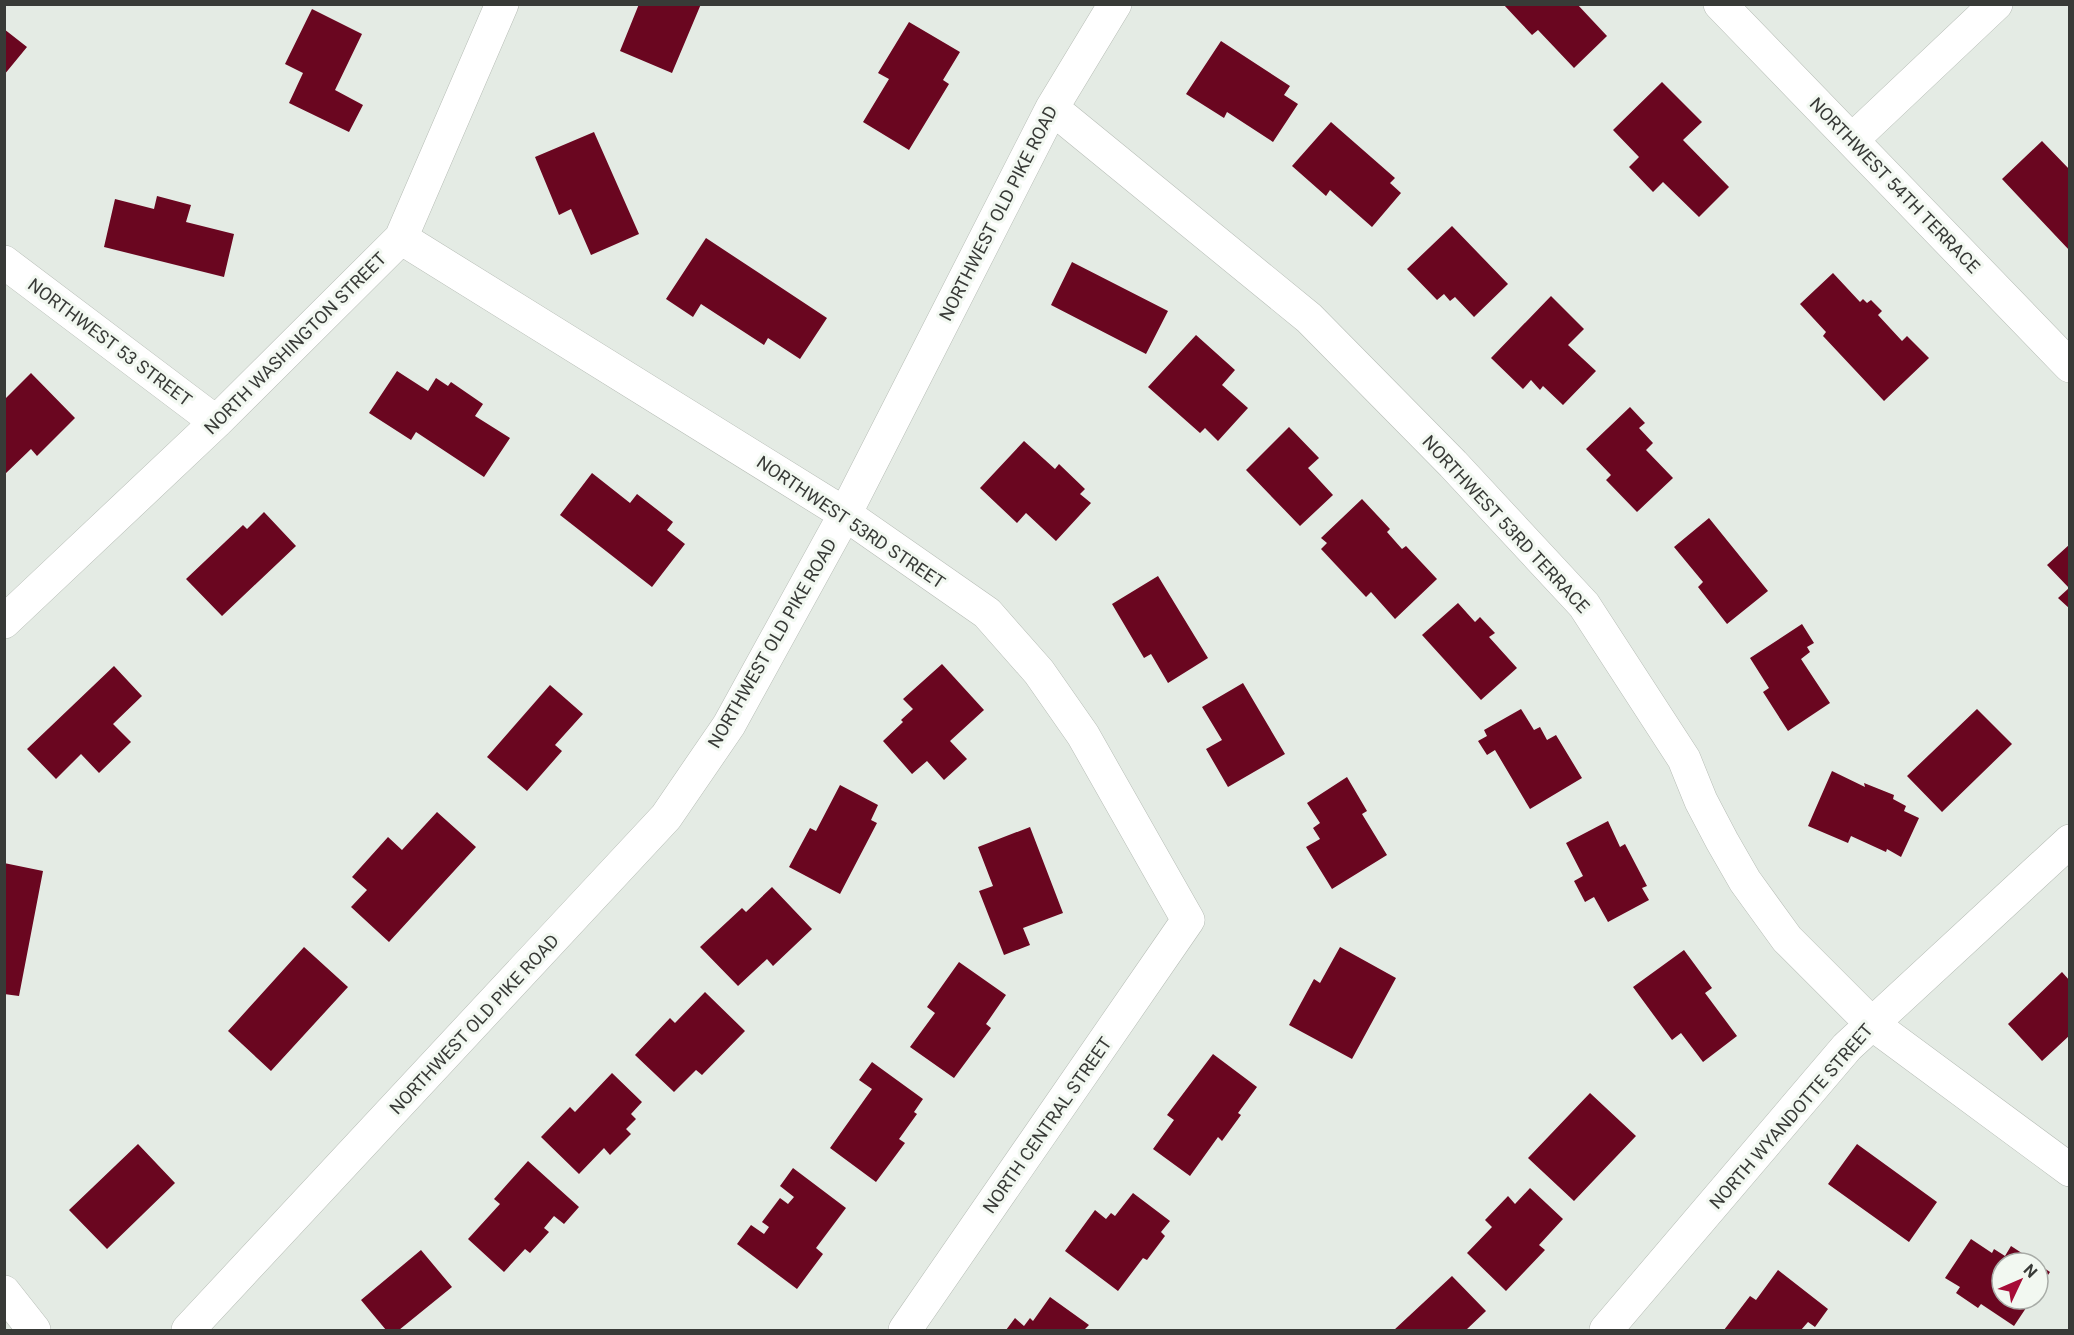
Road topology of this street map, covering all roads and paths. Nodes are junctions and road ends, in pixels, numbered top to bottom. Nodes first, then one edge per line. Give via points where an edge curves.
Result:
1 (502, 4) edge
2 (1115, 4) edge
3 (1720, 4) edge
4 (1996, 4) edge
5 (1052, 108) junction
6 (1852, 140) junction
7 (401, 238) junction
8 (4, 262) edge
9 (2070, 366) edge
10 (216, 422) junction
11 (845, 514) junction
12 (4, 622) edge
13 (2070, 841) edge
14 (1188, 920) joint
15 (1871, 1023) junction
16 (2070, 1170) edge
17 (4, 1292) edge
18 (34, 1330) edge
19 (188, 1330) edge
20 (905, 1330) edge
21 (1606, 1330) edge

1 - 7 street, NORTH WASHINGTON STREET
2 - 5 street, NORTHWEST OLD PIKE ROAD
3 - 6 street, NORTHWEST 54TH TERRACE
4 - 6 street
5 - 11 street, NORTHWEST OLD PIKE ROAD
5 - 15 street, NORTHWEST 53RD TERRACE via 1309,318 1584,605 1684,759 1744,881 1787,939
6 - 9 street, NORTHWEST 54TH TERRACE
7 - 10 street, NORTH WASHINGTON STREET
7 - 11 street, NORTHWEST 53RD STREET
8 - 10 street, NORTHWEST 53 STREET
10 - 12 street, NORTH WASHINGTON STREET
11 - 14 street, NORTHWEST 53RD STREET via 987,613 1039,672 1083,735
11 - 19 street, NORTHWEST OLD PIKE ROAD via 729,725 666,817
13 - 15 street, NORTH WYANDOTTE STREET
14 - 20 street, NORTH CENTRAL STREET
15 - 16 street, NORTHWEST 53RD TERRACE
15 - 21 street, NORTH WYANDOTTE STREET
17 - 18 street

